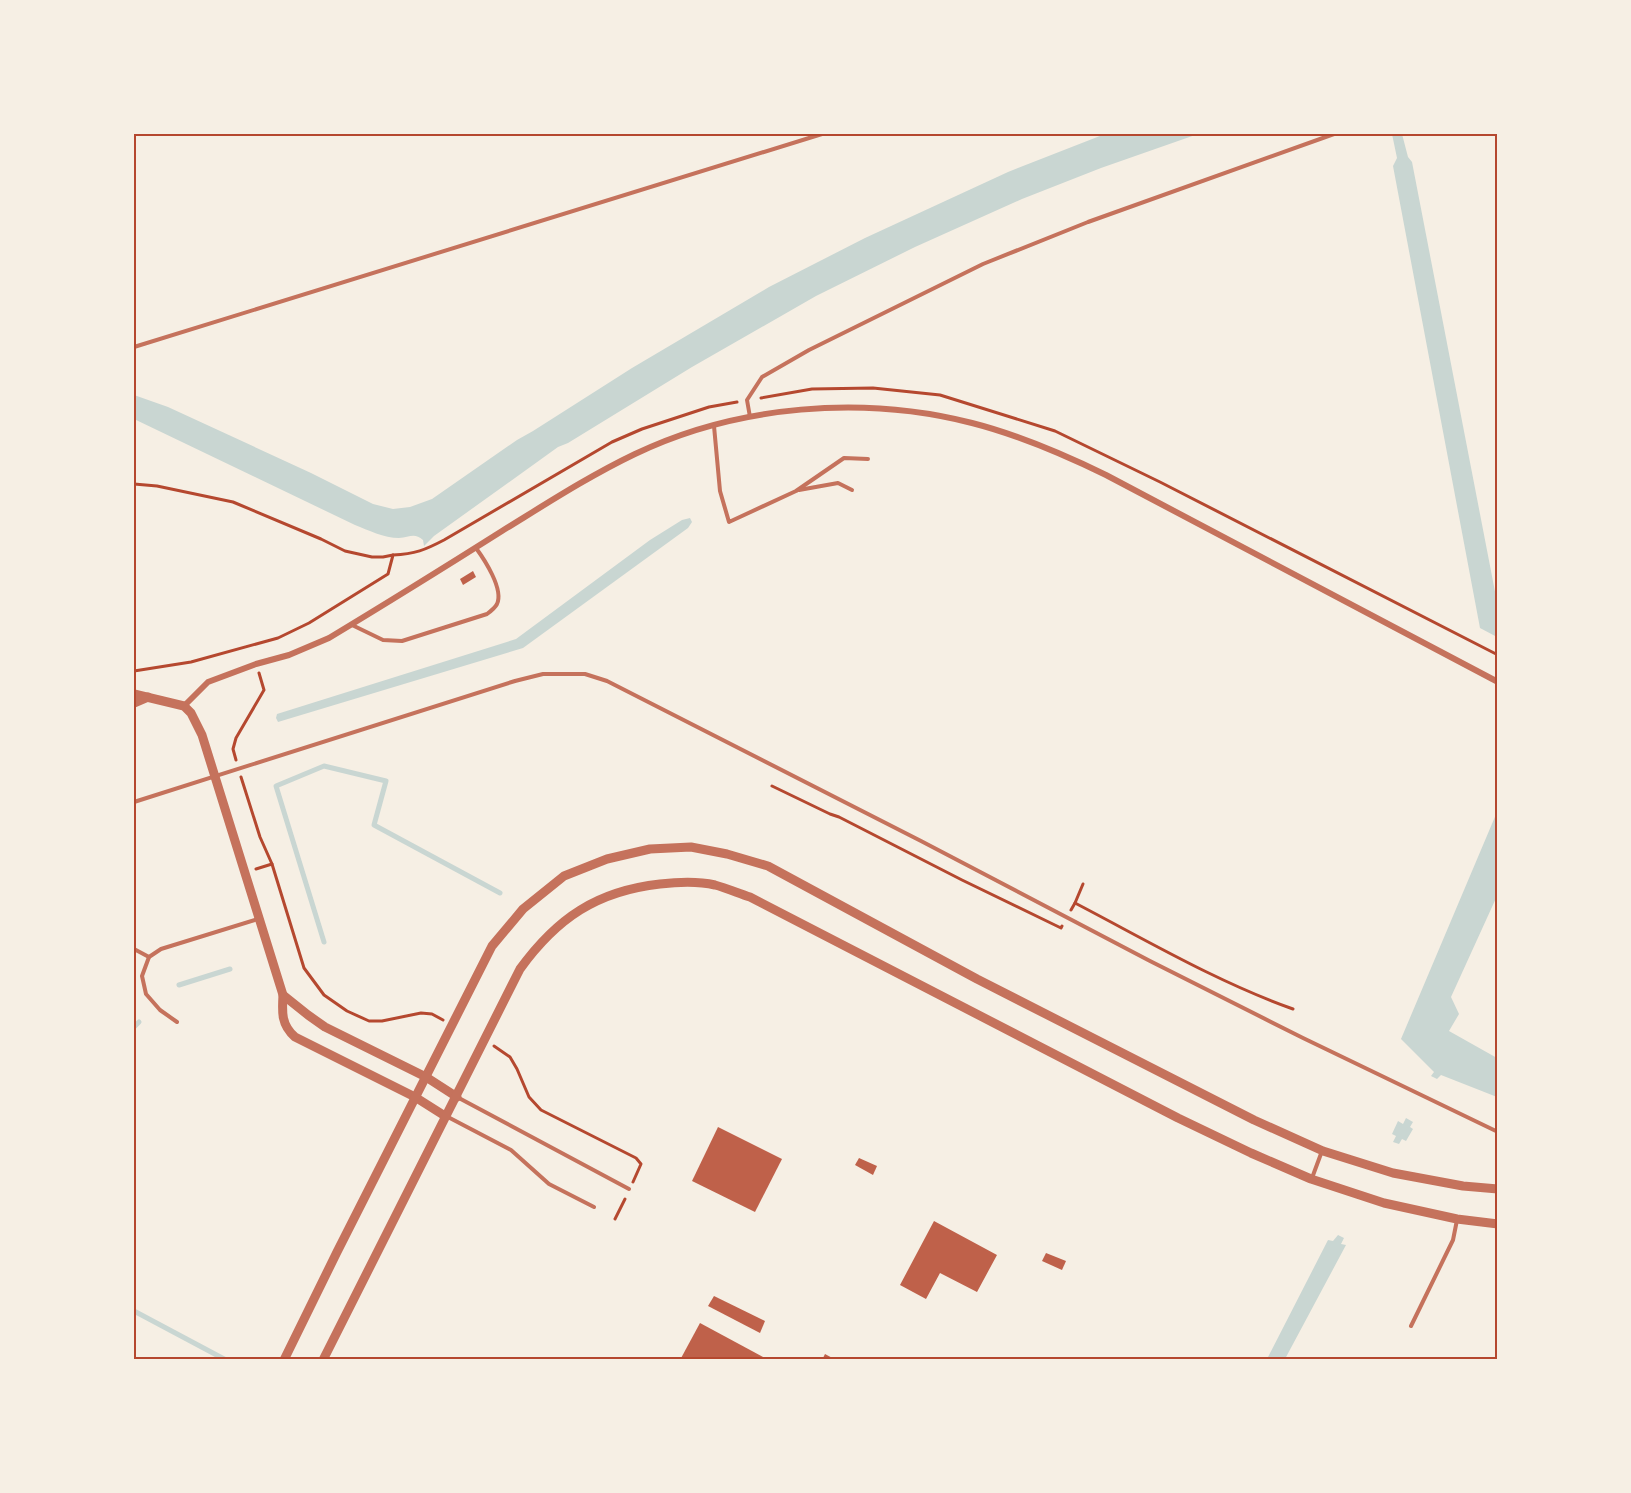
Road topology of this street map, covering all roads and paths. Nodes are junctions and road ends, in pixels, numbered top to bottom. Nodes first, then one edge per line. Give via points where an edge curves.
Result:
1 (822, 134) edge
2 (1334, 134) edge
3 (134, 347) edge
4 (747, 400) junction
5 (750, 417) junction
6 (714, 426) junction
7 (868, 459) dead end
8 (134, 484) edge
9 (796, 490) junction
10 (852, 490) dead end
11 (476, 548) junction
12 (393, 555) junction
13 (352, 625) junction
14 (1497, 655) edge
15 (134, 671) edge
16 (1497, 682) edge
17 (134, 694) edge
18 (148, 697) junction
19 (134, 703) edge
20 (184, 706) junction
21 (215, 777) junction
22 (772, 786) dead end
23 (134, 802) edge
24 (830, 814) dead end
25 (1083, 884) dead end
26 (1075, 903) dead end
27 (258, 918) junction
28 (134, 949) edge
29 (148, 957) junction
30 (283, 995) junction
31 (177, 1022) dead end
32 (426, 1077) junction
33 (415, 1097) junction
34 (457, 1097) junction
35 (445, 1116) junction
36 (1497, 1132) edge
37 (1323, 1151) junction
38 (1311, 1179) junction
39 (629, 1189) dead end
40 (1497, 1190) edge
41 (594, 1207) dead end
42 (1457, 1219) junction
43 (1497, 1224) edge
44 (1411, 1326) dead end
45 (284, 1359) edge
46 (323, 1359) edge

1 - 3 lane
2 - 4 lane via 983,264 762,377
4 - 5 lane
4 - 12 path via 709,406 612,442 444,540 420,552
4 - 14 path via 812,389 873,388 940,395 1055,431
5 - 6 street
5 - 16 street via 807,409 885,409 972,423 1021,438 1106,475
6 - 9 lane via 720,491 729,522
6 - 11 street via 668,440 609,467
7 - 9 lane via 844,458
8 - 12 path via 233,502 345,551 372,557
9 - 10 lane via 838,483
11 - 13 street
11 - 13 lane via 488,566 499,596 488,614 402,641 383,640
12 - 15 path via 388,574 278,638 191,662
13 - 20 street via 289,655 208,682
17 - 18 street
18 - 19 street
18 - 20 street
20 - 21 street via 202,735
21 - 23 lane
21 - 27 street
21 - 36 lane via 515,681 543,674 585,674 607,681 1066,918
22 - 24 path
25 - 26 path
27 - 29 lane via 161,949
27 - 30 street
28 - 29 lane
29 - 31 lane via 142,976 146,994
30 - 32 street via 325,1026
30 - 33 street via 282,1018 295,1037
32 - 33 street
32 - 34 street
32 - 37 street via 492,946 523,909 564,876 607,859 650,849 691,847 768,866 977,979
33 - 35 street
33 - 45 street
34 - 35 street
34 - 38 street via 520,969 569,916 604,897 637,886 674,882 714,885 778,910 1178,1118
34 - 39 lane
35 - 41 lane via 511,1150 549,1184
35 - 46 street
37 - 38 lane
37 - 40 street via 1393,1173
38 - 42 street via 1384,1203
42 - 43 street
42 - 44 lane via 1453,1240

